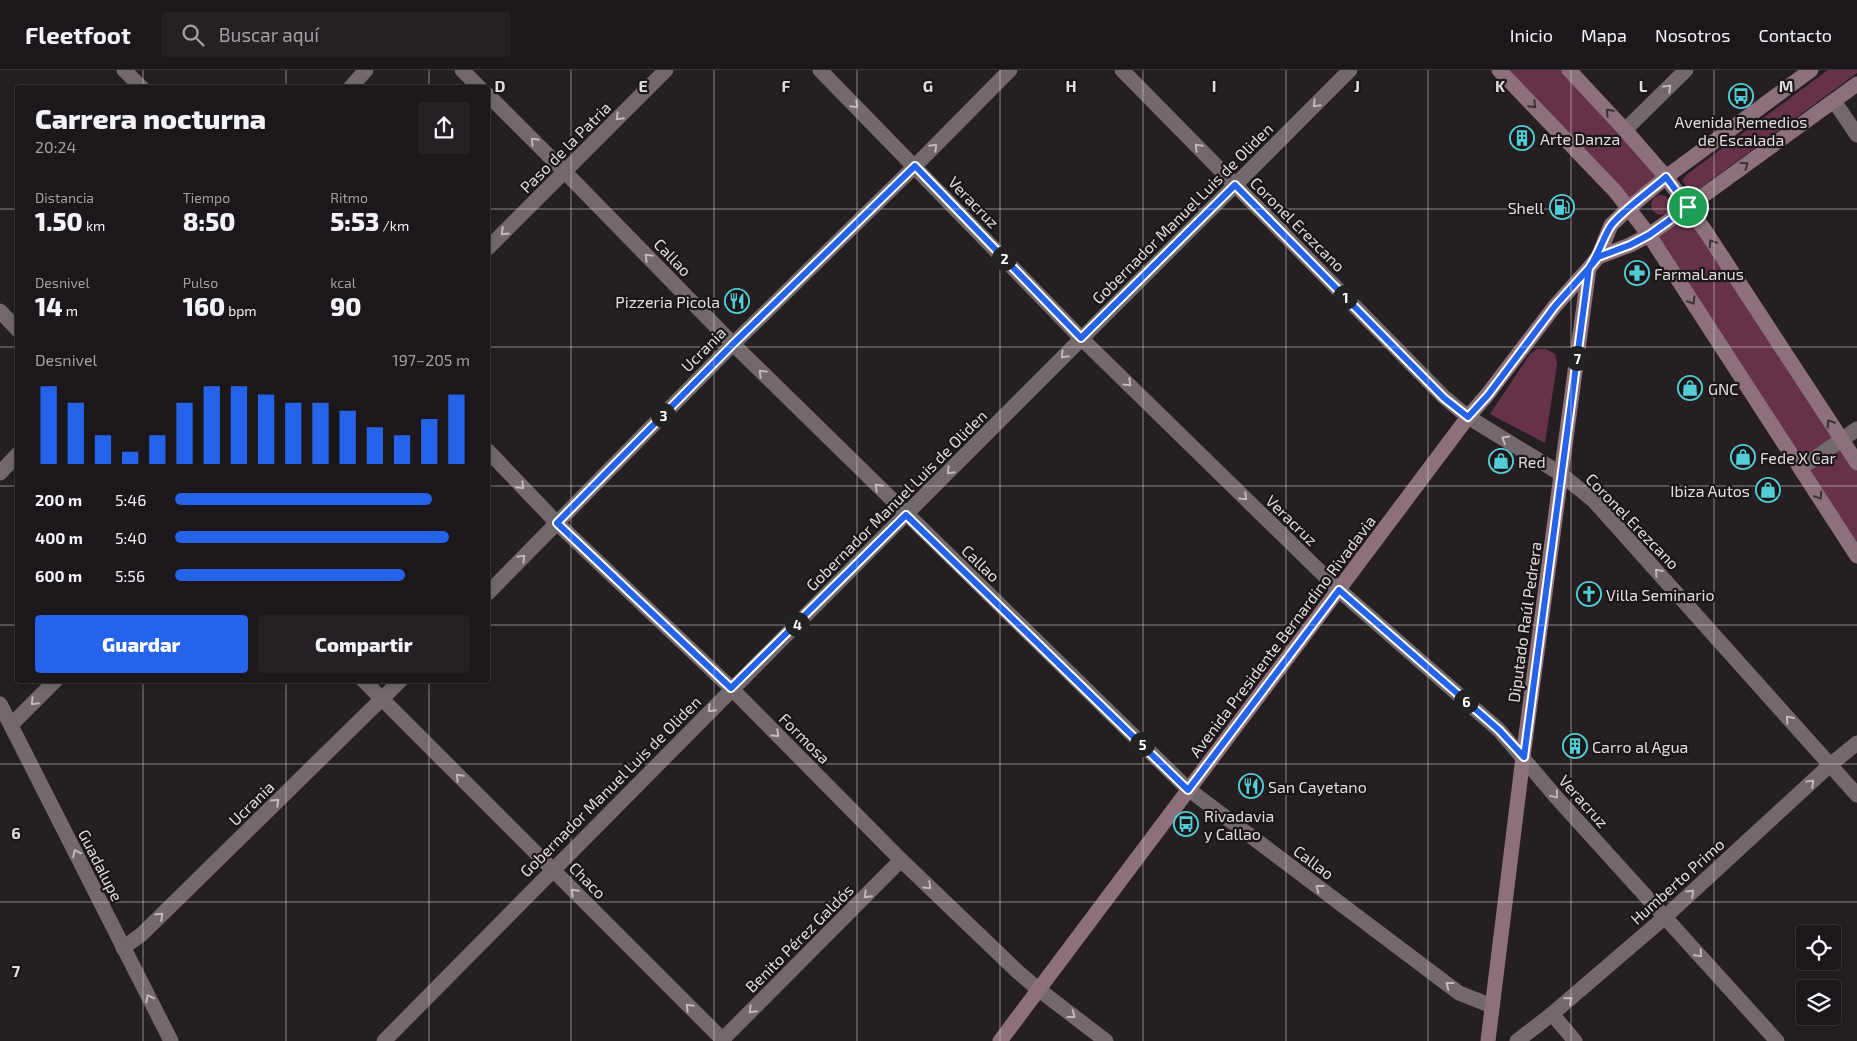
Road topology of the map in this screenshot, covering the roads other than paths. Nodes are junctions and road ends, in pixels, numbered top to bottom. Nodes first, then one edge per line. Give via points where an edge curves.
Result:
1 (124, 70) edge
2 (366, 70) edge
3 (462, 70) edge
4 (666, 70) edge
5 (820, 70) edge
6 (1010, 70) edge
7 (1122, 70) edge
8 (1350, 70) edge
9 (1499, 70) edge
10 (1569, 70) edge
11 (1686, 70) edge
12 (1811, 70) edge
13 (1857, 84) edge
14 (139, 85) edge
15 (353, 85) edge
16 (477, 85) edge
17 (490, 97) edge
18 (1834, 100) junction
19 (1625, 130) junction
20 (1857, 135) edge
21 (915, 166) junction
22 (565, 172) junction
23 (1666, 177) junction
24 (1235, 185) junction
25 (1688, 207) junction
26 (1629, 208) junction
27 (1649, 235) junction
28 (490, 246) edge
29 (1593, 263) junction
30 (0, 311) edge
31 (15, 327) edge
32 (1081, 338) junction
33 (733, 344) junction
34 (1468, 417) junction
35 (1857, 429) edge
36 (1842, 440) junction
37 (490, 453) edge
38 (15, 457) edge
39 (1857, 463) edge
40 (1801, 468) junction
41 (0, 473) edge
42 (1561, 474) junction
43 (906, 515) junction
44 (557, 523) junction
45 (1857, 556) edge
46 (1339, 590) junction
47 (490, 591) edge
48 (53, 683) edge
49 (366, 683) edge
50 (398, 683) edge
51 (731, 688) junction
52 (382, 699) junction
53 (0, 704) edge
54 (11, 724) junction
55 (1857, 743) edge
56 (1524, 757) junction
57 (1830, 765) junction
58 (1188, 790) junction
59 (1857, 795) edge
60 (901, 860) junction
61 (552, 869) junction
62 (1665, 917) junction
63 (123, 948) junction
64 (1038, 989) junction
65 (1492, 1006) junction
66 (1552, 1014) junction
67 (171, 1041) edge
68 (384, 1041) edge
69 (722, 1041) edge
70 (1000, 1041) edge
71 (1106, 1041) edge
72 (1488, 1041) edge
73 (1517, 1041) edge
74 (1575, 1041) edge
75 (1777, 1041) edge

1 - 14 street
2 - 15 street
3 - 16 street
4 -> 22 street, Paso de la Patria
5 -> 21 street, Veracruz
21 -> 6 street, Ucrania
24 -> 7 street, Coronel Erezcano
8 -> 24 street, Gobernador Manuel Luis de Oliden
9 -> 26 street
19 -> 10 street
19 -> 11 street
12 - 23 street, Avenida Presidente Bernardino Rivadavia
13 - 18 street, Avenida Presidente Bernardino Rivadavia
22 -> 17 street, Callao
18 - 20 street
25 -> 18 street, Avenida Presidente Bernardino Rivadavia
19 - 23 street
21 - 32 street, Veracruz
21 - 33 street, Ucrania
22 -> 28 street, Paso de la Patria
33 -> 22 street, Callao
23 - 25 street
23 - 26 street, Avenida Presidente Bernardino Rivadavia
24 - 32 street, Gobernador Manuel Luis de Oliden
24 - 34 street, Coronel Erezcano via 1444,398
25 - 27 street, Avenida Presidente Bernardino Rivadavia
36 -> 25 street
26 - 27 street
26 - 29 street, Avenida Presidente Bernardino Rivadavia via 1611,225
27 - 29 street, Avenida Presidente Bernardino Rivadavia
27 -> 40 street
29 - 34 street, Avenida Presidente Bernardino Rivadavia
29 - 42 street, Diputado Raúl Pedrera
30 - 31 street
32 -> 43 street, Gobernador Manuel Luis de Oliden
32 -> 46 street, Veracruz
43 -> 33 street, Callao
33 - 44 street, Ucrania
42 -> 34 street, Coronel Erezcano
34 - 46 street, Avenida Presidente Bernardino Rivadavia
35 - 36 street
36 - 39 street
36 - 40 street
37 -> 44 street, Formosa
38 - 41 street
40 -> 45 street
42 - 56 street, Diputado Raúl Pedrera
57 -> 42 street, Coronel Erezcano via 1594,501
43 - 51 street, Gobernador Manuel Luis de Oliden
43 - 58 street, Callao
47 -> 44 street, Ucrania
44 - 51 street, Formosa
46 - 56 street, Veracruz via 1499,730
46 - 58 street, Avenida Presidente Bernardino Rivadavia
48 -> 54 street
49 - 52 street, Chaco
50 - 52 street, Ucrania
51 -> 60 street, Formosa
51 -> 61 street, Gobernador Manuel Luis de Oliden
61 -> 52 street, Chaco
63 -> 52 street, Ucrania via 142,934
53 - 54 street, Guadalupe
63 -> 54 street, Guadalupe
55 - 57 street, Humberto Primo
56 -> 62 street, Veracruz
56 - 65 street, Diputado Raúl Pedrera
57 - 59 street, Coronel Erezcano
62 -> 57 street, Humberto Primo
58 - 64 street, Avenida Presidente Bernardino Rivadavia
65 -> 58 street, Callao via 1460,993
60 -> 64 street, Formosa
60 -> 69 street, Benito Pérez Galdós
61 - 68 street, Gobernador Manuel Luis de Oliden
69 -> 61 street, Chaco
66 -> 62 street, Humberto Primo
62 -> 75 street, Veracruz
67 -> 63 street, Guadalupe
64 - 70 street, Avenida Presidente Bernardino Rivadavia
64 -> 71 street, Formosa
65 - 72 street, Diputado Raúl Pedrera
66 - 73 street, Humberto Primo
66 - 74 street

